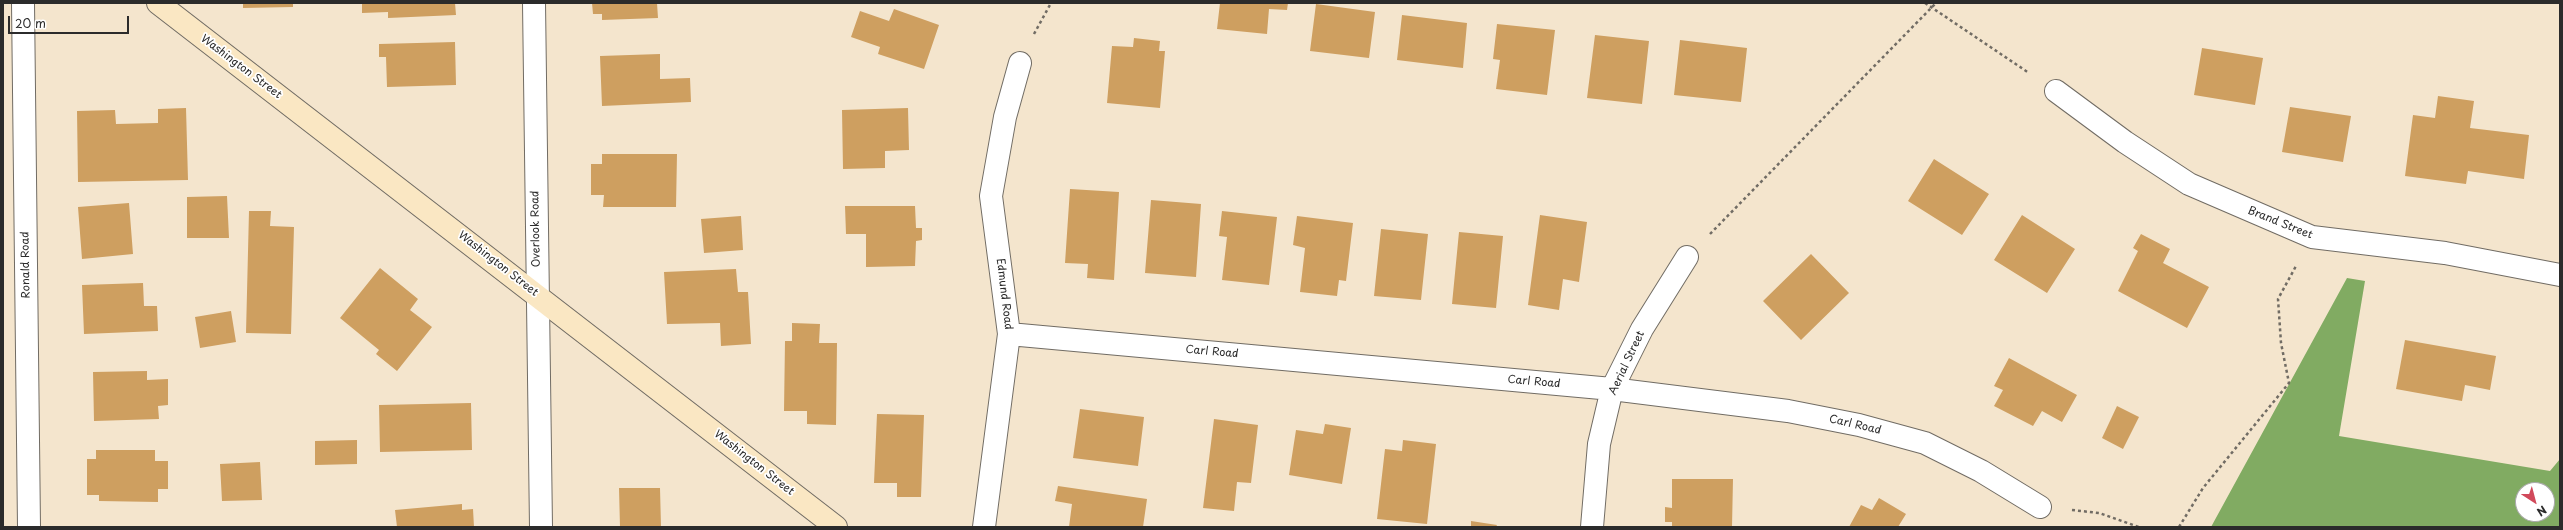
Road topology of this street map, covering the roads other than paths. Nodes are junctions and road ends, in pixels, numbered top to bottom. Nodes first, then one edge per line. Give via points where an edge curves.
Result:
1 (23, 3) edge
2 (158, 3) edge
3 (534, 3) edge
4 (1020, 63) dead end
5 (2056, 91) road end
6 (1687, 257) road end
7 (2560, 275) edge
8 (537, 294) junction
9 (1009, 334) junction
10 (1612, 389) junction
11 (2040, 507) dead end
12 (29, 527) edge
13 (541, 527) edge
14 (836, 527) edge
15 (984, 527) edge
16 (1592, 527) edge

1 - 12 street, Ronald Road
2 - 8 street, Washington Street
3 - 8 street, Overlook Road
4 - 9 street, Edmund Road via 1005,117 991,196
5 - 7 street, Brand Street via 2125,142 2189,184 2312,237 2444,253
6 - 10 street, Aerial Street via 1642,329
8 - 13 street, Overlook Road
8 - 14 street, Washington Street
9 - 10 street, Carl Road
9 - 15 street, Edmund Road
10 - 11 street, Carl Road via 1788,411 1859,425 1925,443 1981,471
10 - 16 street, Aerial Street via 1599,444

